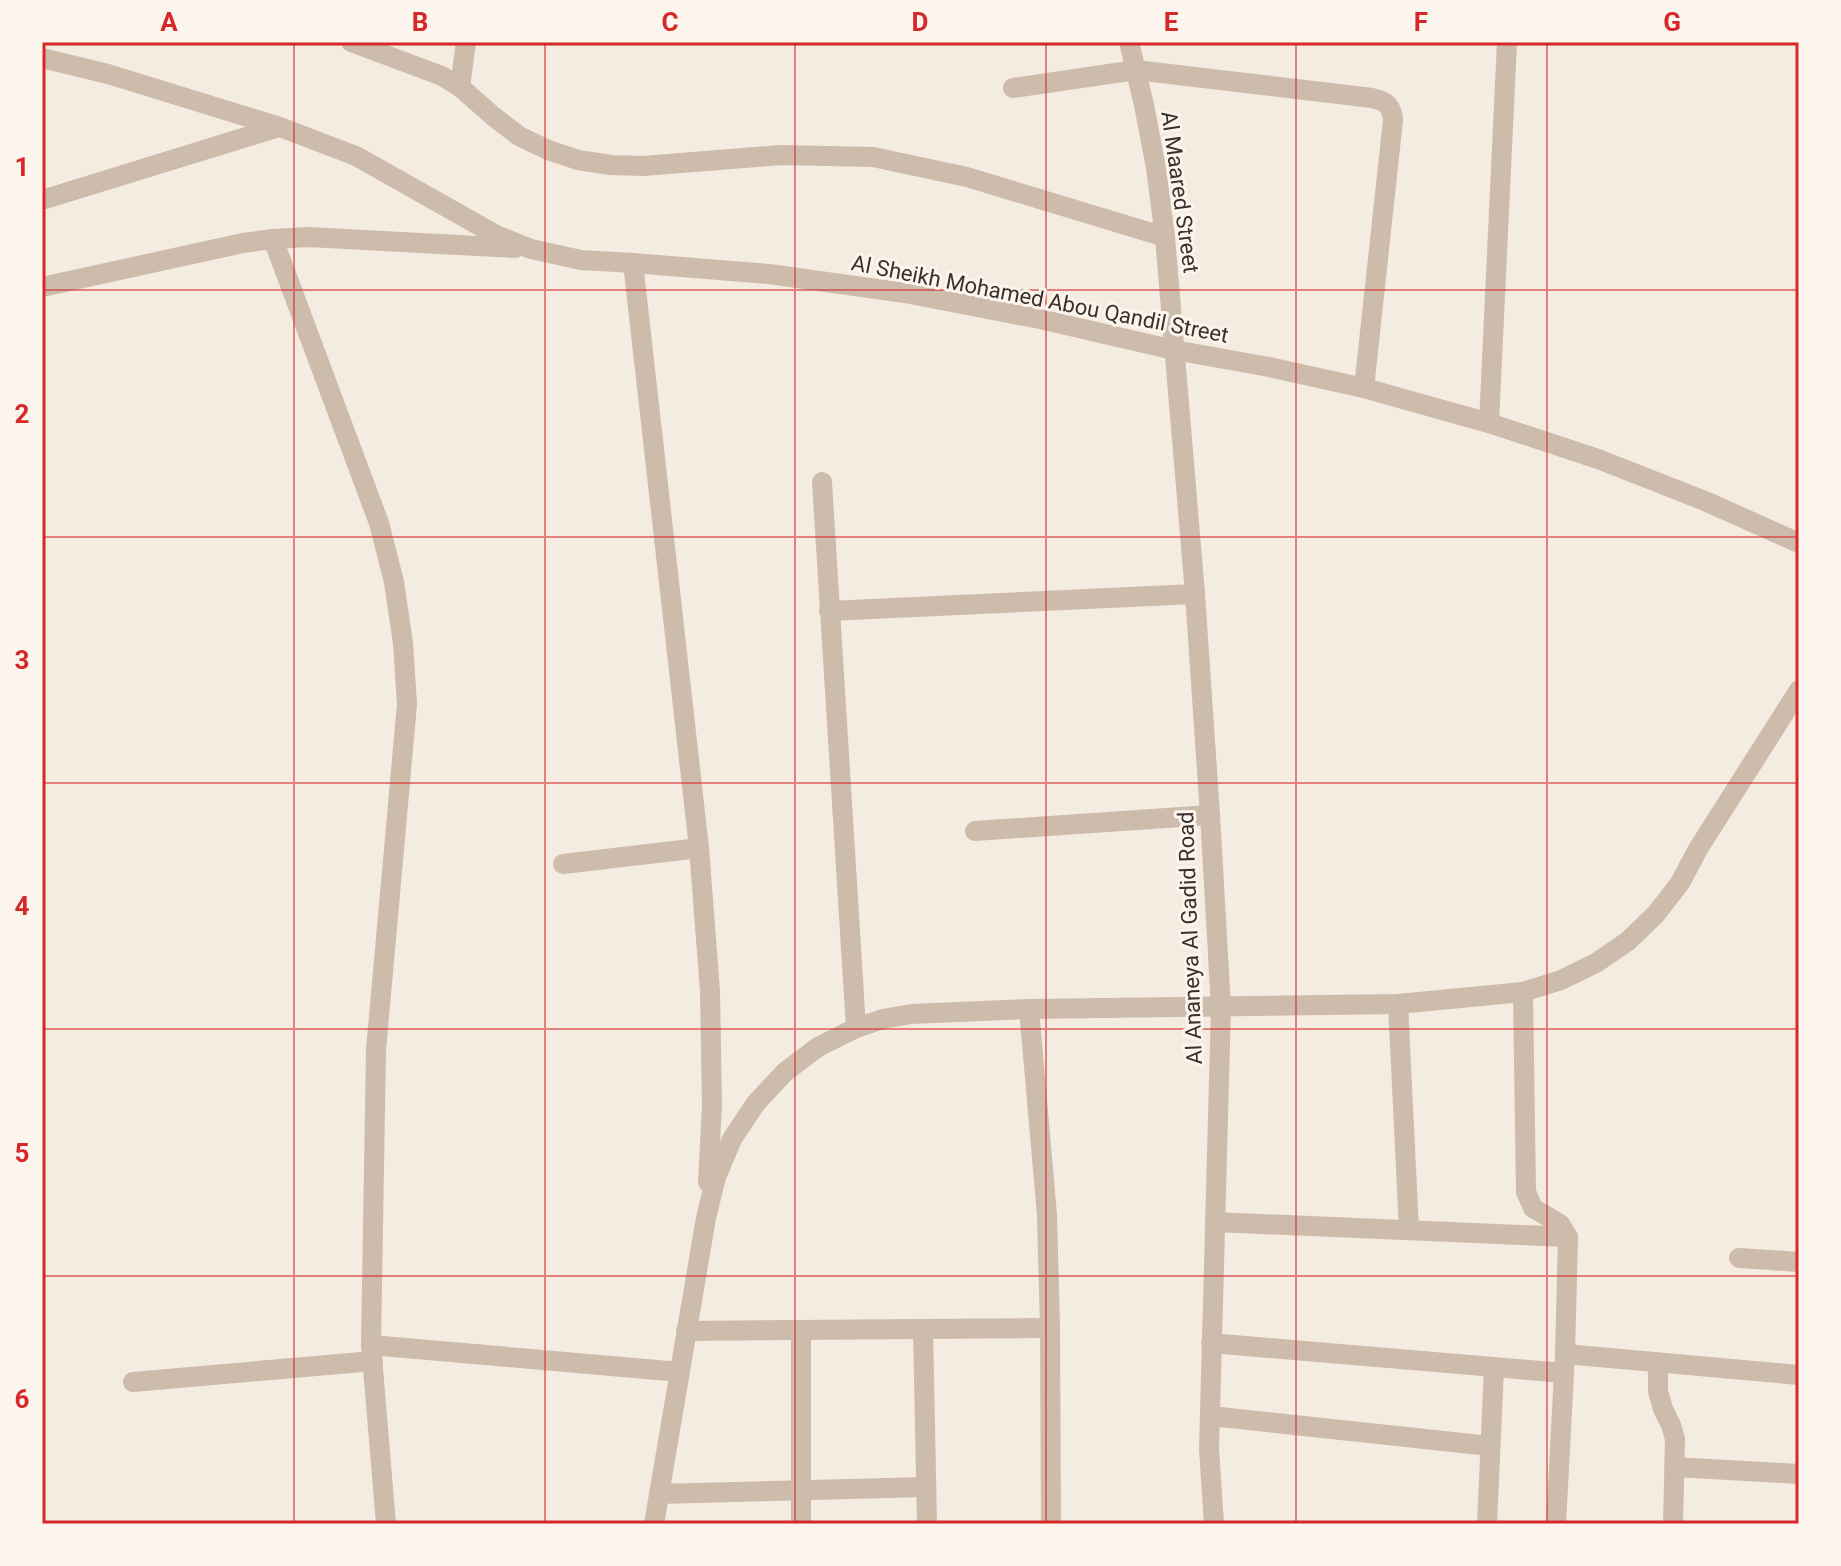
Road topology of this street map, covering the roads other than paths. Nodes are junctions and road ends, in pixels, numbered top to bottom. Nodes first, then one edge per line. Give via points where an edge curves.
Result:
1 (351, 42) edge
2 (466, 42) edge
3 (1129, 42) edge
4 (1507, 42) edge
5 (42, 58) edge
6 (1136, 70) junction
7 (460, 87) junction
8 (1013, 88) dead end
9 (280, 127) junction
10 (42, 200) edge
11 (1165, 237) junction
12 (273, 239) junction
13 (531, 249) junction
14 (633, 263) junction
15 (42, 287) edge
16 (1174, 350) junction
17 (1364, 388) junction
18 (1489, 423) junction
19 (822, 482) dead end
20 (1799, 543) edge
21 (1195, 594) junction
22 (829, 611) junction
23 (1799, 690) edge
24 (1210, 815) junction
25 (975, 831) dead end
26 (699, 848) junction
27 (563, 864) dead end
28 (1523, 992) junction
29 (1398, 1004) junction
30 (1221, 1007) junction
31 (1029, 1009) junction
32 (856, 1028) junction
33 (706, 1218) junction
34 (1215, 1222) junction
35 (1409, 1230) junction
36 (1568, 1237) junction
37 (1739, 1258) dead end
38 (1799, 1262) edge
39 (1050, 1328) junction
40 (923, 1329) junction
41 (801, 1330) junction
42 (686, 1331) junction
43 (1211, 1343) junction
44 (372, 1353) junction
45 (1658, 1363) junction
46 (1564, 1364) junction
47 (1494, 1368) junction
48 (680, 1372) junction
49 (1799, 1375) edge
50 (133, 1382) dead end
51 (1211, 1416) junction
52 (1490, 1446) junction
53 (1675, 1467) junction
54 (1799, 1474) edge
55 (926, 1487) junction
56 (801, 1491) junction
57 (659, 1494) junction
58 (386, 1524) edge
59 (654, 1524) edge
60 (801, 1524) edge
61 (927, 1524) edge
62 (1051, 1524) edge
63 (1214, 1524) edge
64 (1487, 1524) edge
65 (1556, 1524) edge
66 (1673, 1524) edge

1 - 7 street
2 - 7 street
3 - 6 street, Al Maared Street
4 - 18 street
5 - 9 street, Al Sheikh Mohamed Abou Qandil Street
6 - 8 street
6 - 11 street, Al Maared Street
6 - 17 street via 1388,104 1393,120
7 - 11 street via 519,136 578,160 643,166 781,155 873,157 967,177
9 - 10 street
9 - 13 street, Al Sheikh Mohamed Abou Qandil Street via 356,156 496,235
11 - 16 street, Al Maared Street
12 - 13 street
12 - 15 street
12 - 44 street via 379,523 403,643 407,704 376,1050
13 - 14 street, Al Sheikh Mohamed Abou Qandil Street via 581,260
14 - 16 street, Al Sheikh Mohamed Abou Qandil Street via 905,293
14 - 26 street
16 - 17 street, Al Sheikh Mohamed Abou Qandil Street
16 - 21 street, Al Ananeya Al Gadid Road
17 - 18 street, Al Sheikh Mohamed Abou Qandil Street
18 - 20 street, Al Sheikh Mohamed Abou Qandil Street via 1625,470
19 - 22 street
21 - 22 street
21 - 24 street, Al Ananeya Al Gadid Road
22 - 32 street
23 - 28 street via 1656,914 1596,963
24 - 25 street
24 - 30 street, Al Ananeya Al Gadid Road
26 - 27 street
26 - 33 street via 711,1020
28 - 29 street
28 - 36 street via 1526,1192 1533,1208 1560,1224
29 - 30 street
29 - 35 street
30 - 31 street
30 - 34 street, Al Ananeya Al Gadid Road
31 - 32 street via 911,1014
31 - 39 street via 1047,1215
32 - 33 street via 818,1047 756,1103 732,1139
33 - 42 street
34 - 35 street
34 - 43 street, Al Ananeya Al Gadid Road
35 - 36 street
36 - 46 street
37 - 38 street
39 - 40 street
39 - 62 street
40 - 41 street
40 - 55 street
41 - 42 street
41 - 56 street
42 - 48 street
43 - 47 street
43 - 51 street, Al Ananeya Al Gadid Road
44 - 48 street
44 - 50 street
44 - 58 street
45 - 46 street
45 - 49 street
45 - 53 street via 1658,1391 1675,1439
46 - 47 street
46 - 65 street
47 - 52 street
48 - 57 street
51 - 52 street
51 - 63 street, Al Ananeya Al Gadid Road
52 - 64 street
53 - 54 street
53 - 66 street
55 - 56 street
55 - 61 street
56 - 57 street
56 - 60 street
57 - 59 street

